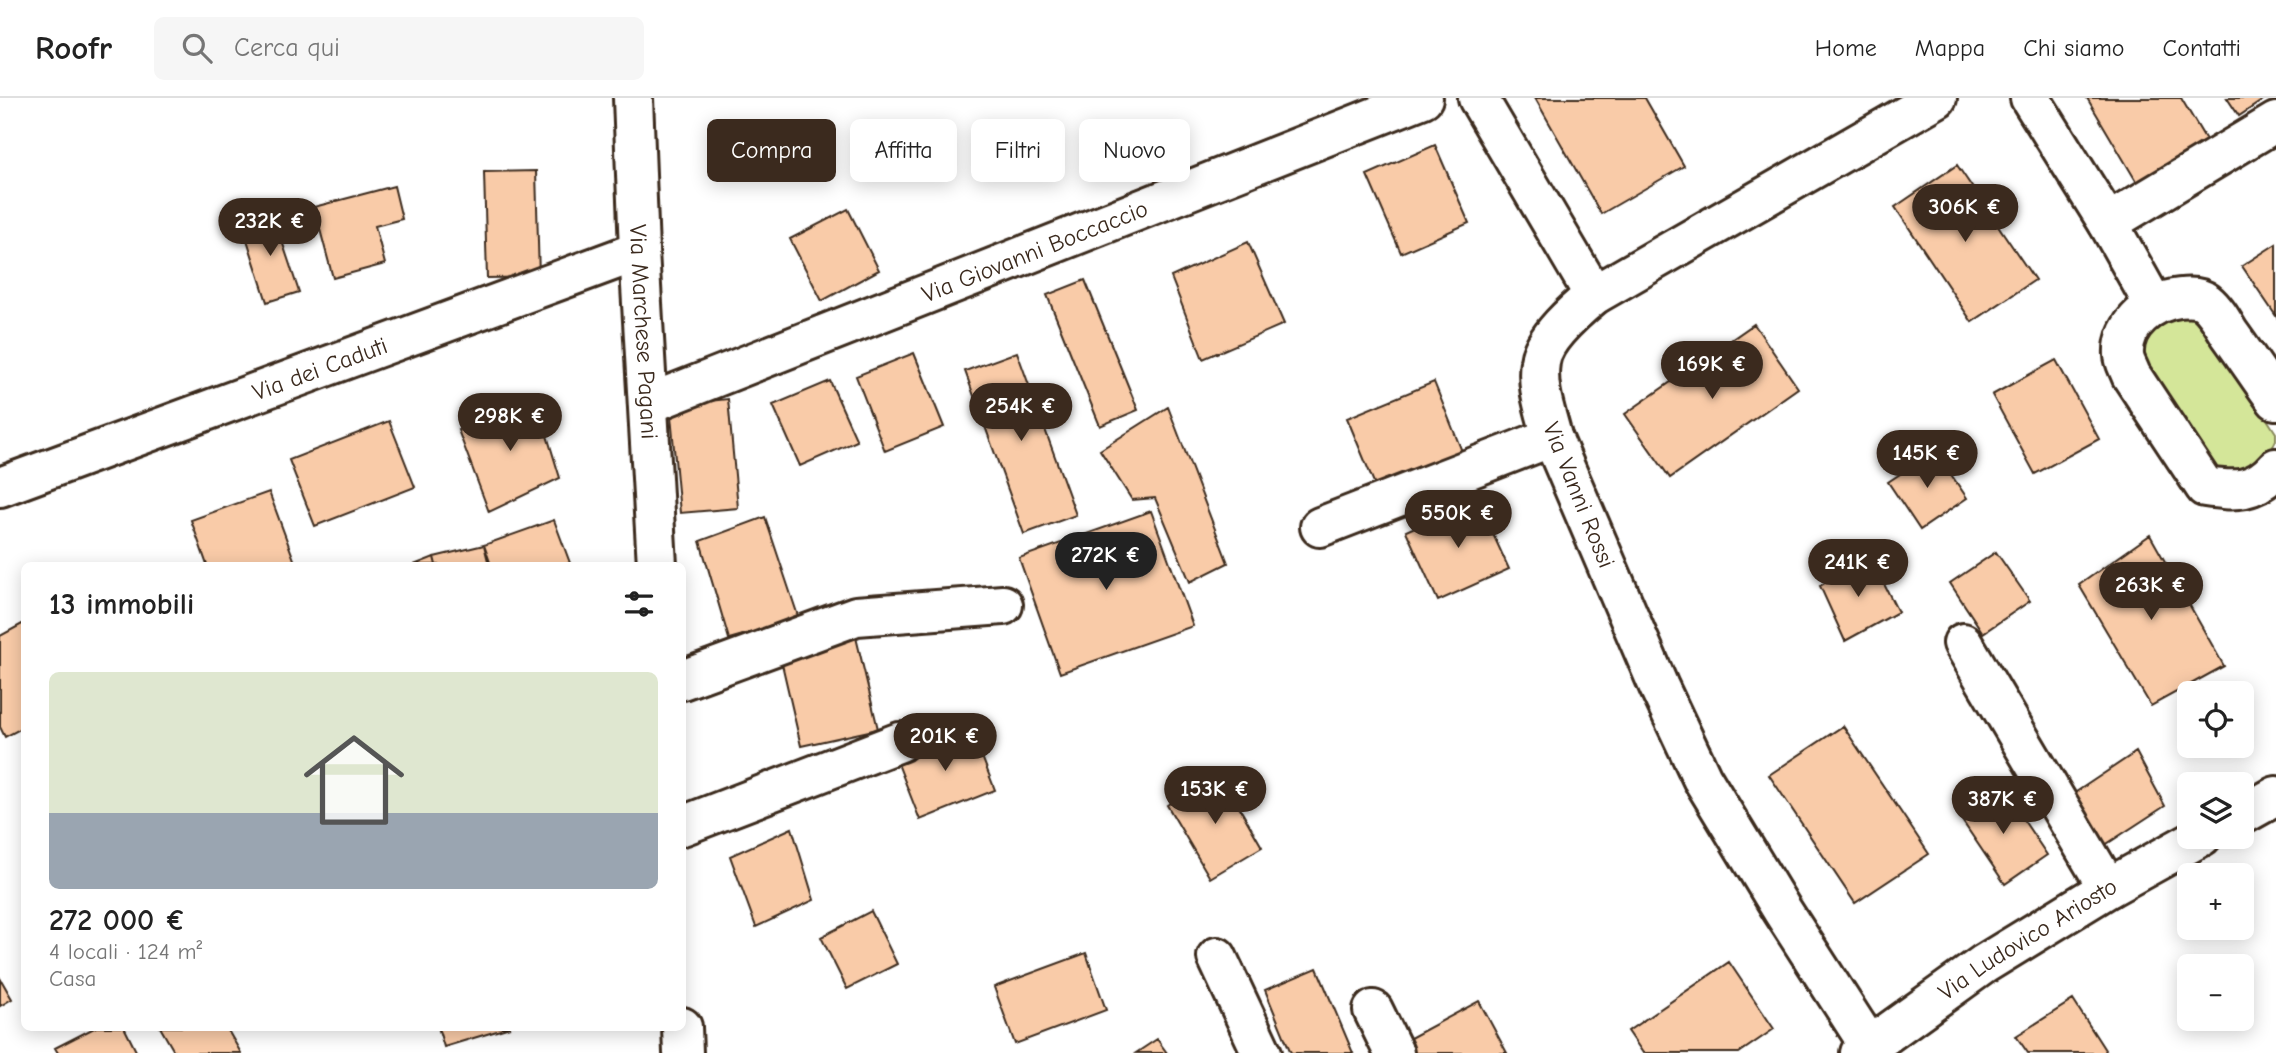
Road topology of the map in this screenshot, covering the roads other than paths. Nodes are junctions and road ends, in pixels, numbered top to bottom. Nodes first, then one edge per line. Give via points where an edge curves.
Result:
1 (633, 98) edge
2 (1423, 98) edge
3 (1478, 98) edge
4 (1937, 98) edge
5 (2030, 98) edge
6 (2276, 122) edge
7 (2108, 223) junction
8 (639, 251) junction
9 (1594, 295) junction
10 (2154, 305) junction
11 (2276, 400) edge
12 (648, 404) junction
13 (1552, 437) junction
14 (2276, 468) edge
15 (0, 487) edge
16 (1320, 527) dead end
17 (655, 562) edge
18 (1003, 605) dead end
19 (1963, 643) dead end
20 (686, 679) edge
21 (900, 742) dead end
22 (2276, 796) edge
23 (2254, 808) edge
24 (686, 824) edge
25 (2178, 849) edge
26 (2108, 888) junction
27 (1217, 957) dead end
28 (1373, 1010) dead end
29 (682, 1031) edge
30 (1868, 1050) edge
31 (683, 1053) edge
32 (1262, 1053) edge
33 (1394, 1053) edge

1 - 8 street, Via Marchese Pagani
2 - 12 street, Via Giovanni Boccaccio
3 - 9 street
4 - 9 street, Via Vanni Rossi
5 - 7 street
6 - 7 street
7 - 10 street
8 - 12 street, Via Marchese Pagani
8 - 15 street, Via dei Caduti
9 - 13 street, Via Vanni Rossi via 1560,327 1539,360 1540,394
10 - 11 street via 2188,297 2205,301
10 - 14 street via 2133,325 2124,356 2131,375 2205,487 2236,491 2260,483
12 - 17 street, Via Marchese Pagani
13 - 16 street
13 - 30 street, Via Vanni Rossi via 1702,778
18 - 20 street via 856,615
19 - 26 street
21 - 24 street
22 - 23 street
25 - 26 street, Via Ludovico Ariosto
26 - 30 street, Via Ludovico Ariosto via 1984,964
27 - 32 street
28 - 33 street
29 - 31 street

